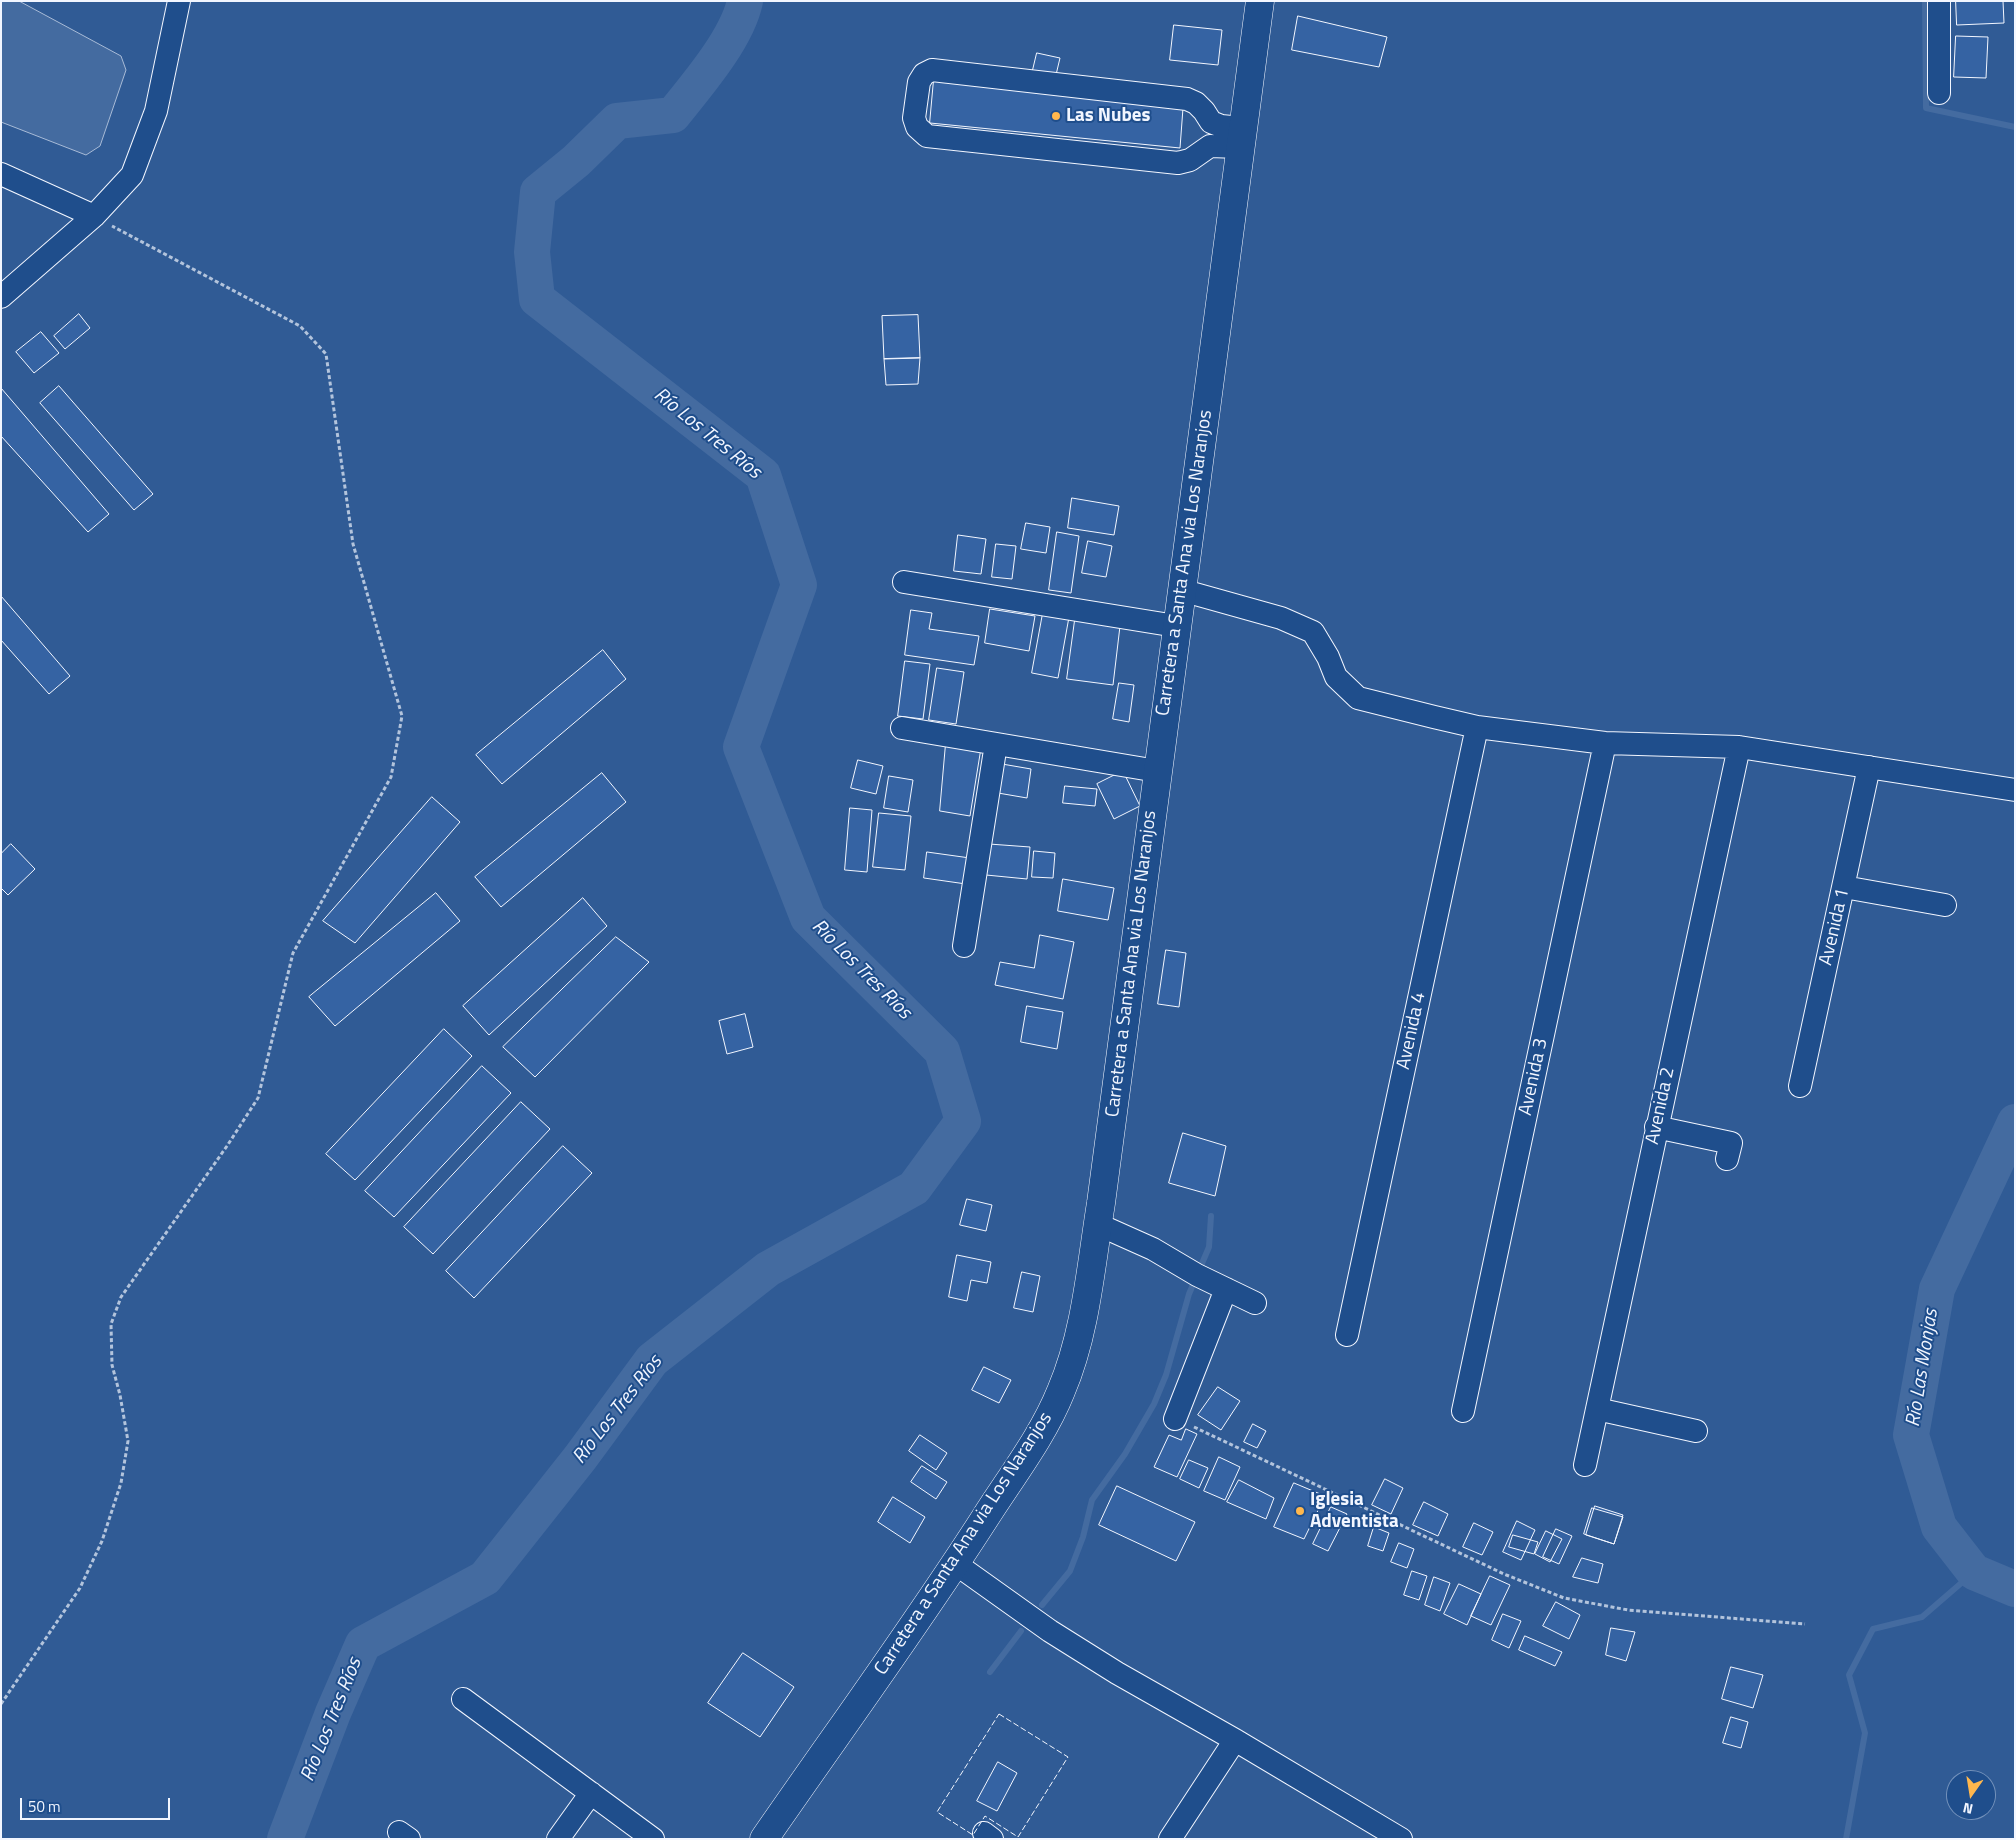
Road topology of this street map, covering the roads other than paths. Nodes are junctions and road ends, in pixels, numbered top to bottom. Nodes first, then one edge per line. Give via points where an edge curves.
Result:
1 (179, 1) edge
2 (1260, 1) edge
3 (1939, 1) edge
4 (1939, 93) dead end
5 (1241, 138) junction
6 (1, 174) edge
7 (94, 216) junction
8 (1, 297) edge
9 (904, 582) dead end
10 (1181, 590) junction
11 (1176, 626) junction
12 (1476, 726) junction
13 (902, 728) dead end
14 (1605, 743) junction
15 (996, 744) junction
16 (1739, 747) junction
17 (1869, 767) junction
18 (1157, 771) junction
19 (2015, 790) edge
20 (1844, 887) junction
21 (1945, 905) dead end
22 (964, 946) dead end
23 (1800, 1086) dead end
24 (1656, 1127) junction
25 (1729, 1151) dead end
26 (1098, 1224) junction
27 (1226, 1289) junction
28 (1255, 1303) dead end
29 (1347, 1335) dead end
30 (1597, 1409) junction
31 (1463, 1410) dead end
32 (1175, 1418) road end
33 (1696, 1431) dead end
34 (1585, 1465) dead end
35 (956, 1564) junction
36 (463, 1698) dead end
37 (1236, 1740) junction
38 (590, 1793) junction
39 (558, 1839) edge
40 (653, 1839) edge
41 (764, 1839) edge
42 (1170, 1839) edge
43 (1401, 1839) edge

1 - 7 street via 156,111 132,175
2 - 5 main road, Carretera a Santa Ana via Los Naranjos
3 - 4 street
5 - 5 street via 1211,122 1196,103 1187,99 932,70 919,82 914,118 917,127 927,136 1178,163 1190,160 1210,146
5 - 10 main road, Carretera a Santa Ana via Los Naranjos
6 - 7 street
7 - 8 street
9 - 11 street
10 - 11 main road, Carretera a Santa Ana via Los Naranjos
10 - 12 street via 1281,618 1313,632 1336,677 1358,698
11 - 18 main road, Carretera a Santa Ana via Los Naranjos
12 - 14 street
12 - 29 street, Avenida 4
13 - 15 street
14 - 16 street
14 - 31 street, Avenida 3
15 - 18 street
15 - 22 street
16 - 17 street
16 - 24 street, Avenida 2
17 - 19 street
17 - 20 street, Avenida 1
18 - 26 main road, Carretera a Santa Ana via Los Naranjos
20 - 21 street via 1921,908
20 - 23 street, Avenida 1 via 1795,1063
24 - 25 street
24 - 30 street, Avenida 2
26 - 27 street via 1153,1249
26 - 35 main road, Carretera a Santa Ana via Los Naranjos via 1082,1321 1061,1392 1048,1420
27 - 28 street
27 - 32 street
30 - 33 street
30 - 34 street, Avenida 2
35 - 37 street via 1117,1674
35 - 41 main road, Carretera a Santa Ana via Los Naranjos
36 - 38 street
37 - 42 street
37 - 43 street
38 - 39 street
38 - 40 street

